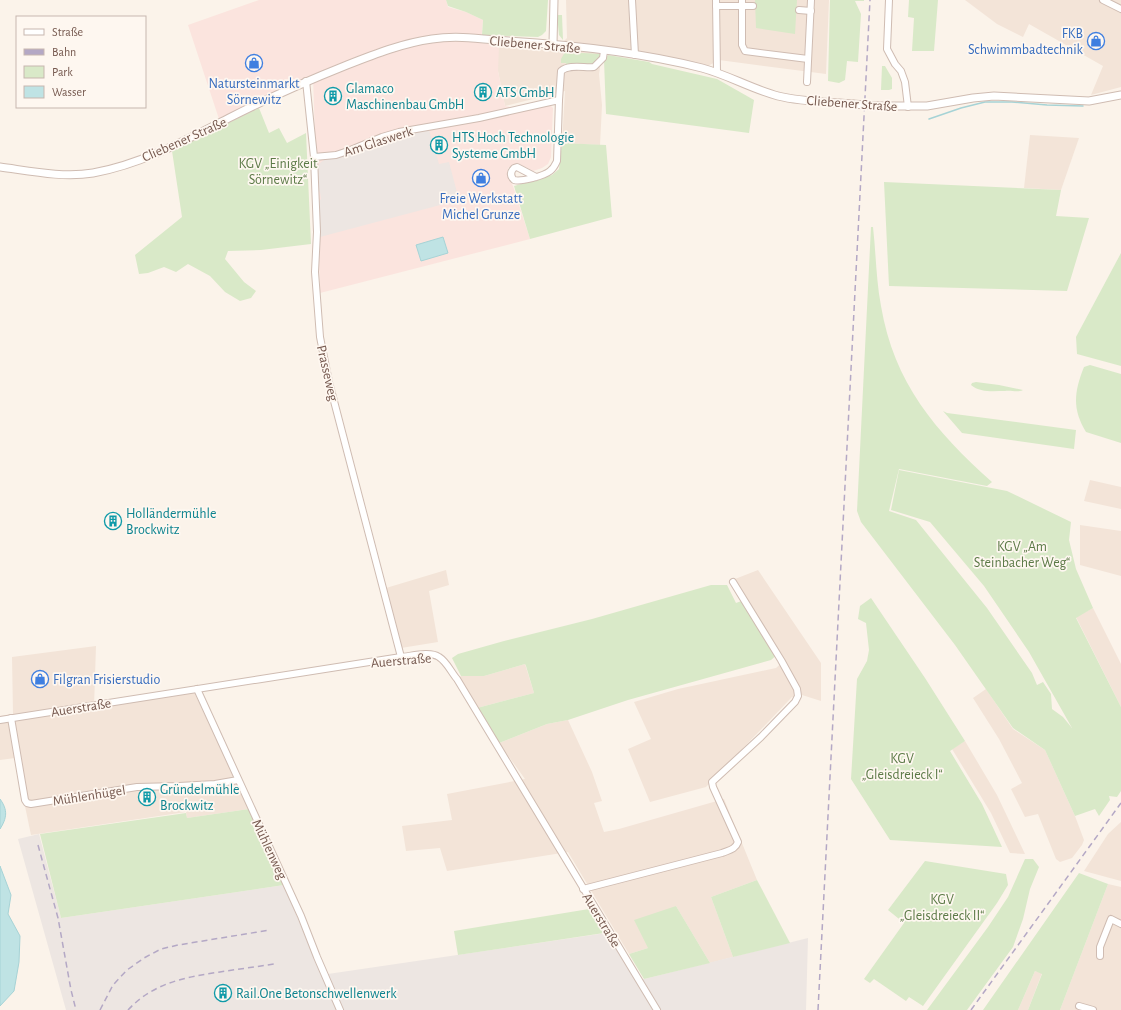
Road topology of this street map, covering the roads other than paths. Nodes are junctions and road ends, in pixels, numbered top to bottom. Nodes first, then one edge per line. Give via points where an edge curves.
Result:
1 (554, 0) edge
2 (632, 0) edge
3 (811, 0) edge
4 (889, 0) edge
5 (1103, 0) edge
6 (716, 3) edge
7 (742, 3) edge
8 (753, 6) dead end
9 (1121, 9) edge
10 (799, 10) dead end
11 (811, 11) junction
12 (553, 44) junction
13 (604, 51) junction
14 (635, 55) junction
15 (808, 59) junction
16 (717, 72) junction
17 (306, 82) junction
18 (807, 82) dead end
19 (1121, 95) edge
20 (559, 100) junction
21 (908, 107) junction
22 (314, 157) junction
23 (0, 167) edge
24 (536, 177) dead end
25 (733, 582) dead end
26 (402, 657) junction
27 (197, 689) junction
28 (11, 718) junction
29 (0, 720) edge
30 (238, 780) junction
31 (583, 889) junction
32 (1121, 924) edge
33 (1100, 956) dead end
34 (1079, 1006) dead end
35 (340, 1010) edge
36 (657, 1010) edge
37 (1093, 1010) edge

1 - 12 street
2 - 14 street
3 - 11 street
4 - 21 street via 888,49 905,82
5 - 9 street
6 - 7 street
6 - 16 street
7 - 8 street
7 - 15 street via 742,45 745,51
10 - 11 street
11 - 15 street
12 - 13 street, Cliebener Straße
12 - 17 street, Cliebener Straße via 453,37 426,40 392,48
13 - 14 street, Cliebener Straße
13 - 20 street via 603,58 594,67 573,67 561,71
14 - 16 street, Cliebener Straße
15 - 18 street
16 - 21 street, Cliebener Straße, bridge via 779,96
17 - 22 street, Prasseweg
17 - 23 street, Cliebener Straße via 176,145 111,168 92,173 66,174
19 - 21 street, Cliebener Straße via 1090,102 994,96
20 - 22 street, Am Glaswerk via 399,132 336,155
20 - 24 street via 557,161 550,171
22 - 26 street, Prasseweg via 317,232 315,272 320,337 329,382
25 - 31 street via 781,660 797,689 798,696 762,737 712,782 738,842 737,846 722,853
26 - 27 street, Auerstraße
26 - 31 street, Auerstraße via 438,656 444,662 457,679
27 - 28 street, Auerstraße
27 - 30 street, Mühlenweg
28 - 29 street, Auerstraße
28 - 30 street, Mühlenhügel via 27,803 137,787 214,784
30 - 35 street, Mühlenweg via 301,916
31 - 36 street, Auerstraße
32 - 33 street via 1111,919 1100,947
34 - 37 street

